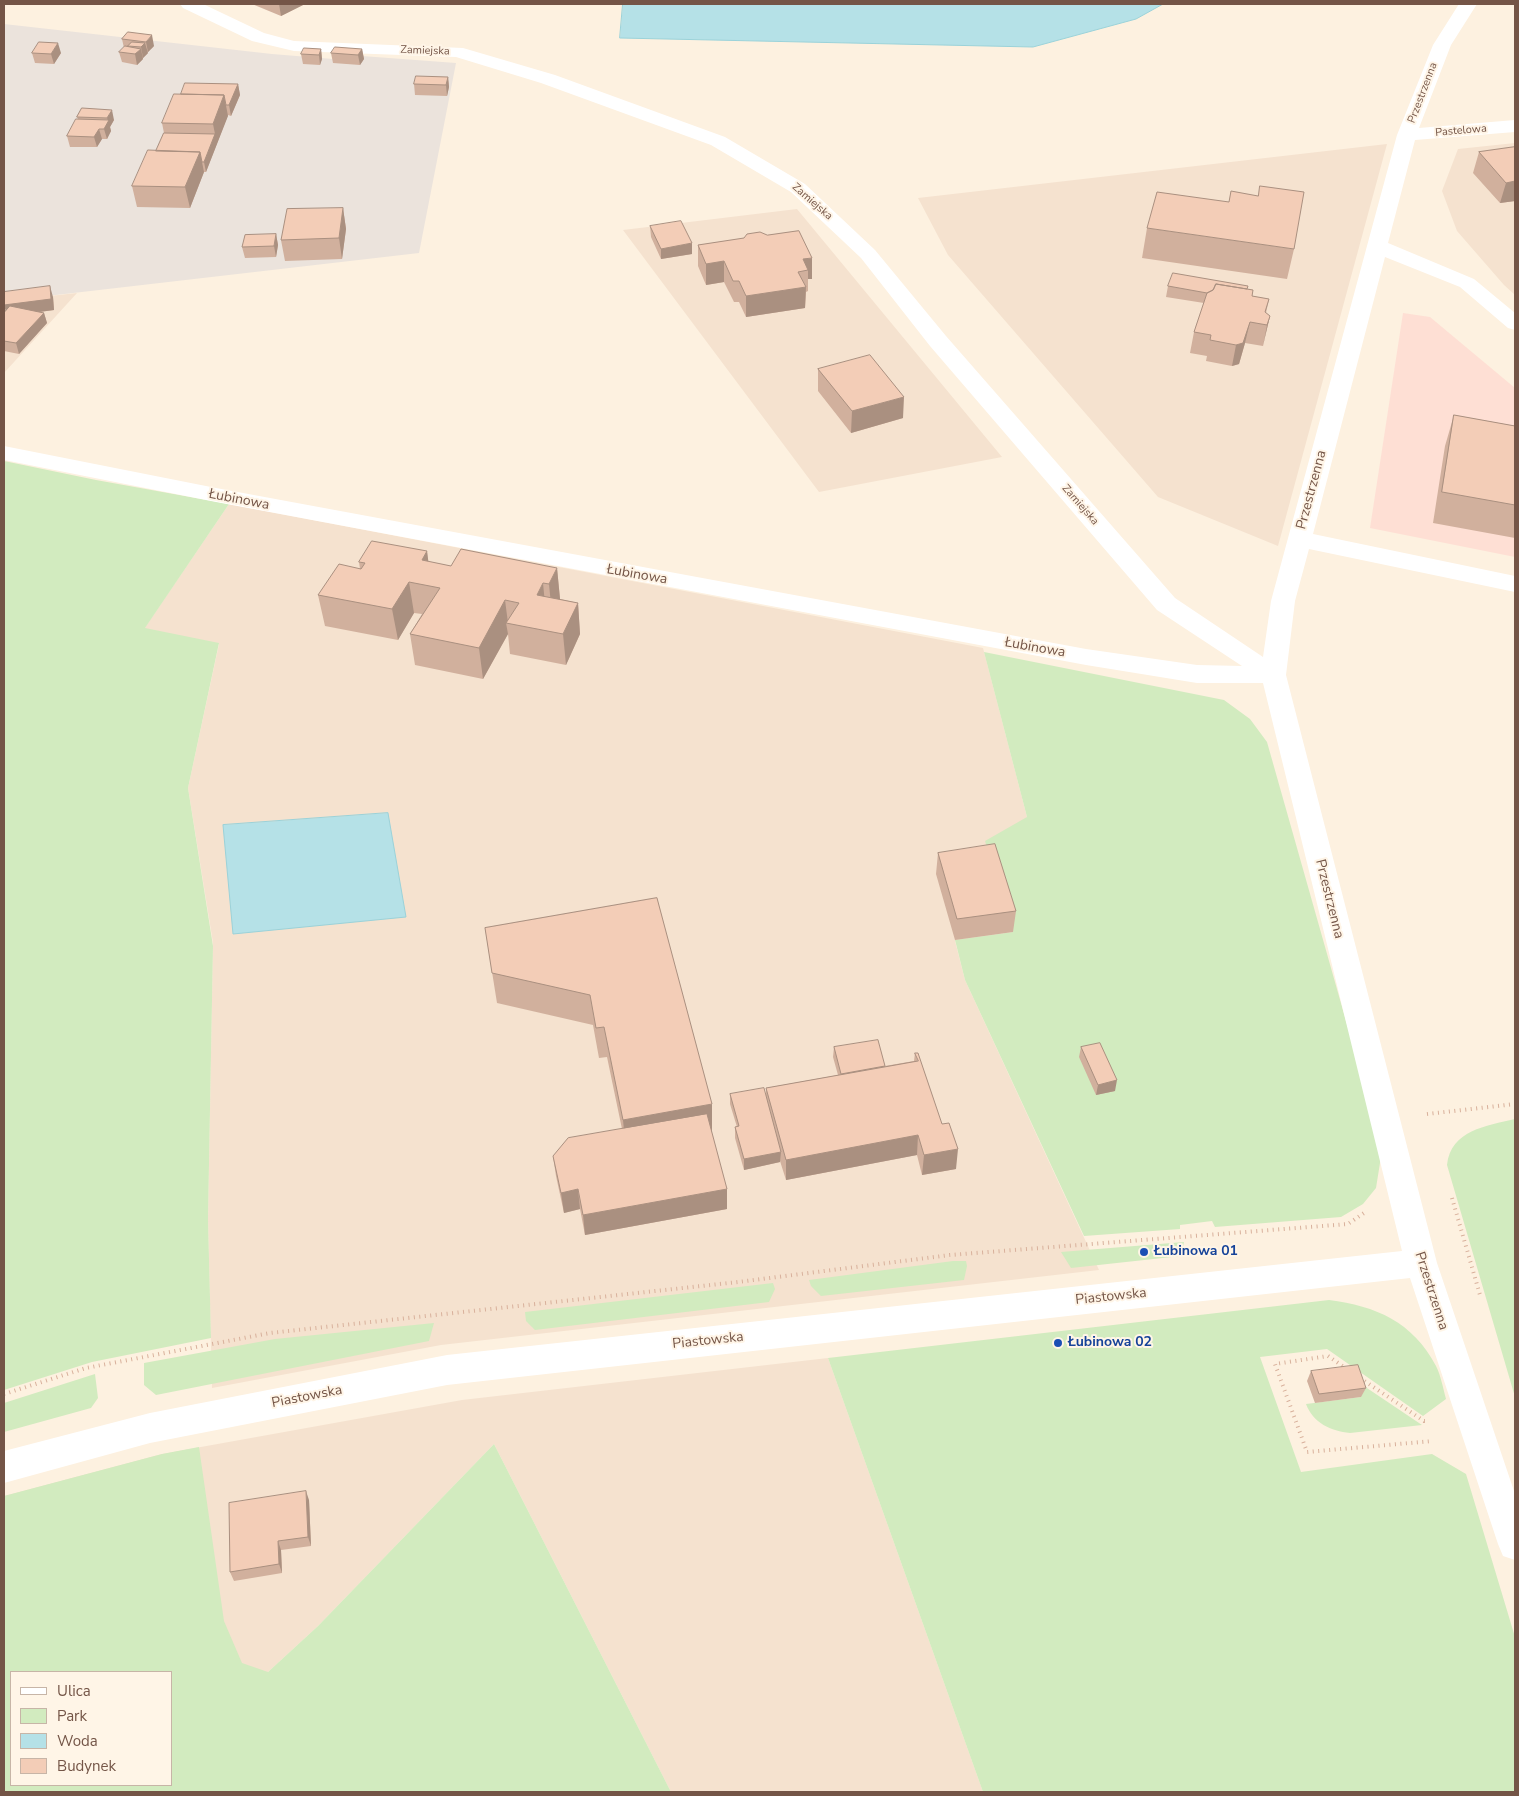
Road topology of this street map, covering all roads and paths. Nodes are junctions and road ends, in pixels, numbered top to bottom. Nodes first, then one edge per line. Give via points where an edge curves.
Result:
1 (189, 4) edge
2 (1468, 4) edge
3 (1515, 126) edge
4 (1407, 135) junction
5 (1377, 246) junction
6 (1515, 324) edge
7 (4, 452) edge
8 (1299, 539) junction
9 (1515, 584) edge
10 (1273, 675) junction
11 (1515, 1104) edge
12 (1384, 1119) junction
13 (1452, 1196) dead end
14 (1372, 1209) dead end
15 (1421, 1264) junction
16 (1482, 1301) dead end
17 (4, 1394) edge
18 (1476, 1427) junction
19 (4, 1467) edge
20 (1515, 1544) edge

1 - 10 street, Zamiejska via 258,37 294,46 457,52 548,79 718,141 798,188 868,254 938,341 1166,604
2 - 4 street, Przestrzenna via 1442,45
3 - 4 street, Pastelowa
4 - 5 street, Przestrzenna
5 - 6 street via 1467,283
5 - 8 street, Przestrzenna
7 - 10 street, Łubinowa via 226,497 1086,657 1197,674
8 - 9 street
8 - 10 street, Przestrzenna via 1282,601
10 - 12 street, Przestrzenna
11 - 12 path
12 - 15 street, Przestrzenna
13 - 16 path
14 - 17 path via 1348,1224 950,1255 738,1282 270,1333 86,1368
15 - 18 street, Przestrzenna
15 - 19 street, Piastowska via 447,1370 150,1428
18 - 18 path via 1307,1452 1275,1364 1328,1356 1424,1421
18 - 20 street, Przestrzenna

